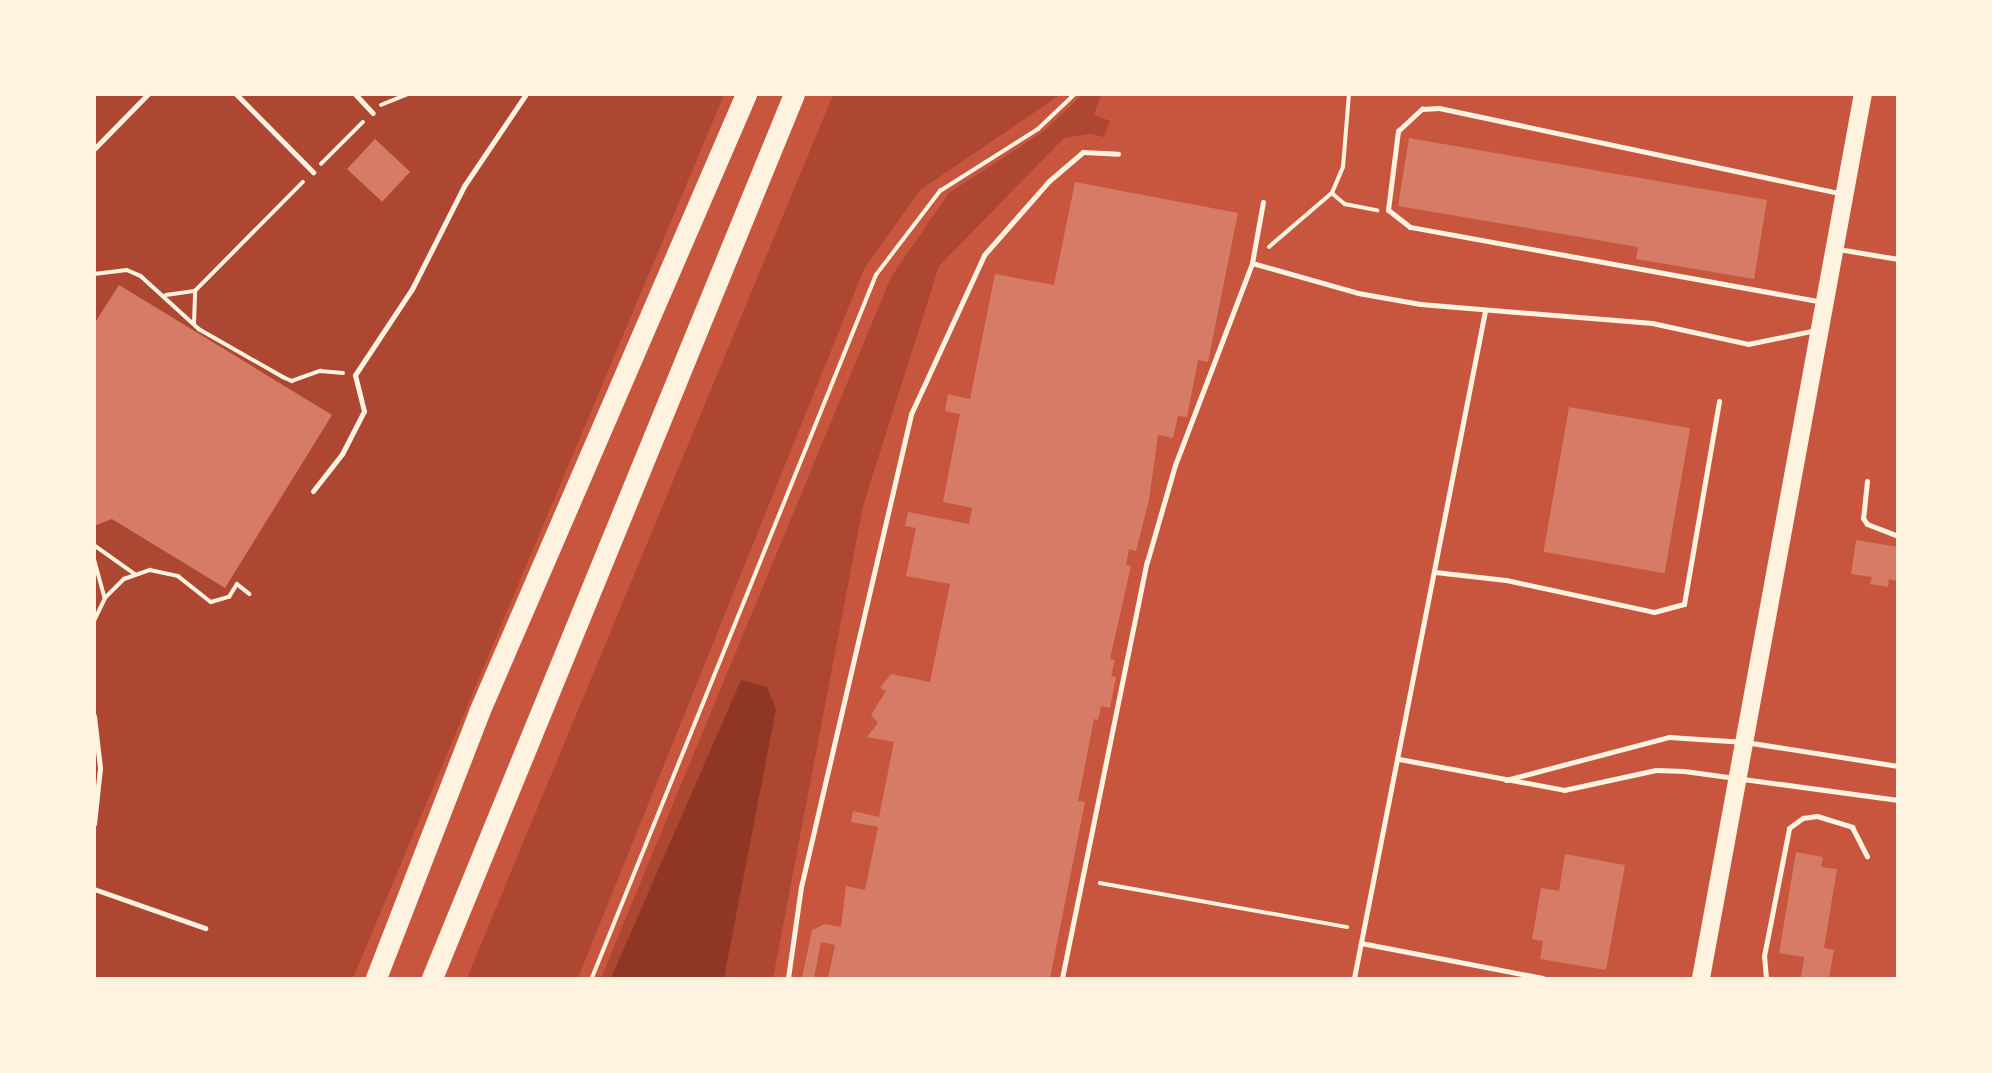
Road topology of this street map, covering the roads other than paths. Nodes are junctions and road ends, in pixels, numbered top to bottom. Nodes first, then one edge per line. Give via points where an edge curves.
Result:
1 (148, 94) edge
2 (236, 94) edge
3 (355, 94) edge
4 (526, 94) edge
5 (746, 94) edge
6 (794, 94) edge
7 (1863, 94) edge
8 (373, 113) road end
9 (94, 149) edge
10 (1118, 154) dead end
11 (313, 172) road end
12 (1845, 194) junction
13 (1264, 202) dead end
14 (1835, 249) junction
15 (1898, 259) edge
16 (1252, 263) junction
17 (1826, 303) junction
18 (1485, 311) junction
19 (1821, 329) junction
20 (1719, 401) dead end
21 (1867, 481) dead end
22 (313, 491) dead end
23 (1898, 536) edge
24 (1435, 572) junction
25 (94, 716) edge
26 (1745, 742) junction
27 (1399, 759) junction
28 (1898, 766) edge
29 (1738, 778) junction
30 (1501, 781) junction
31 (1898, 800) edge
32 (94, 824) edge
33 (1867, 856) dead end
34 (94, 889) edge
35 (205, 928) dead end
36 (1361, 943) junction
37 (376, 978) edge
38 (432, 978) edge
39 (788, 978) edge
40 (1062, 978) edge
41 (1353, 978) edge
42 (1543, 978) edge
43 (1701, 978) edge
44 (1766, 978) edge

1 - 9 lane
2 - 11 lane
3 - 8 lane
4 - 22 lane via 464,186 412,289 355,375 364,411 342,454
5 - 37 highway via 479,712
6 - 38 highway
7 - 12 main road
10 - 39 lane via 1083,152 1049,181 984,255 911,414 801,887
12 - 14 main road
12 - 17 lane via 1439,108 1422,109 1398,131 1388,210 1410,228
13 - 16 lane
14 - 15 lane
14 - 17 main road
16 - 18 lane via 1358,293
16 - 40 lane via 1175,465 1147,562
17 - 19 main road
18 - 19 lane via 1652,323 1748,344
18 - 24 lane
19 - 26 main road
20 - 24 lane via 1684,604 1654,612 1506,580
21 - 23 lane via 1867,524
24 - 27 lane
25 - 32 lane via 100,768
26 - 28 lane
26 - 29 main road
26 - 30 lane via 1670,737
27 - 30 lane
27 - 36 lane
29 - 30 lane via 1656,770 1564,790
29 - 31 lane
29 - 43 main road
33 - 44 lane via 1852,827 1817,816 1803,818 1789,828 1764,956
34 - 35 lane
36 - 41 lane
36 - 42 lane

